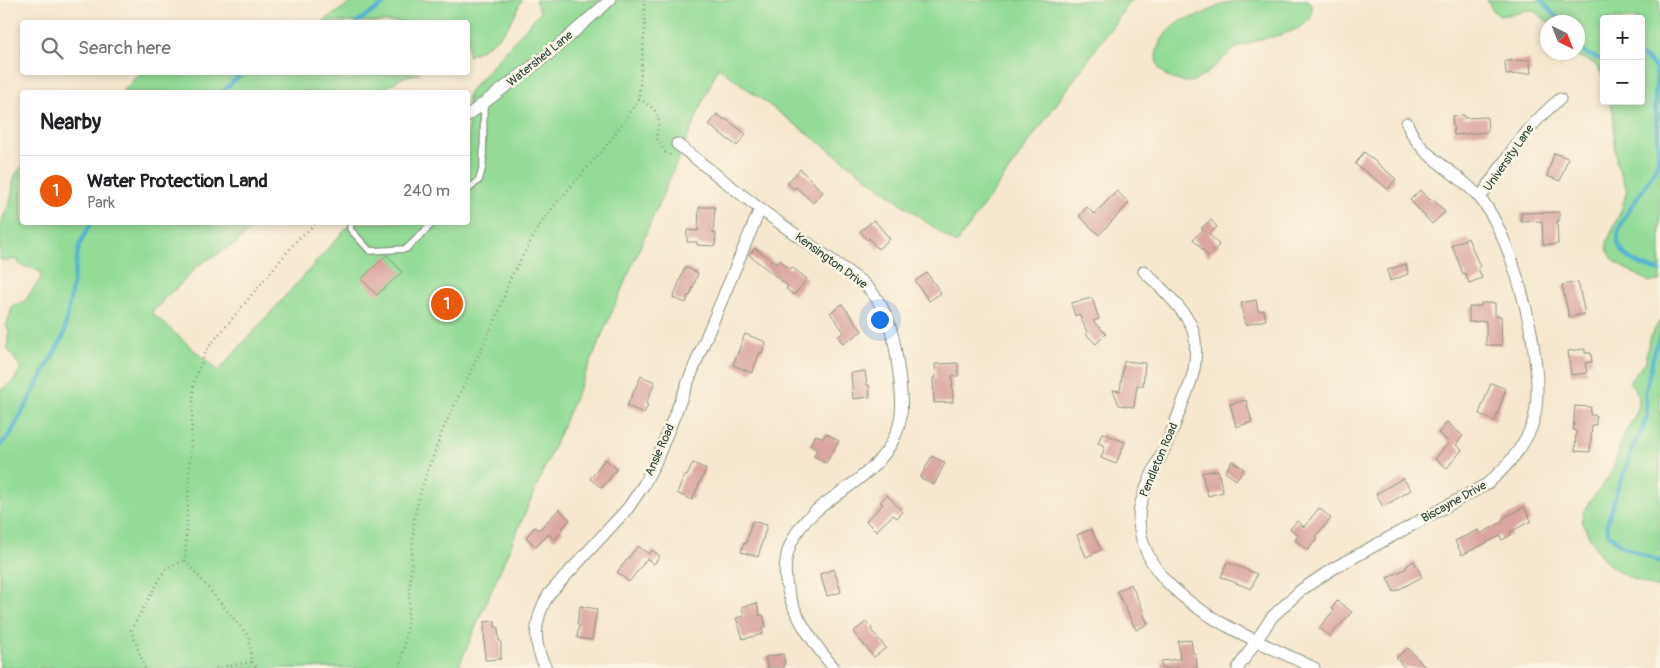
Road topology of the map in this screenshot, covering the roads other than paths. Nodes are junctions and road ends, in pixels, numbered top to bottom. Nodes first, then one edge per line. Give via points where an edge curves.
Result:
1 (610, 0) edge
2 (1560, 99) dead end
3 (484, 103) junction
4 (470, 114) edge
5 (1407, 123) dead end
6 (677, 144) dead end
7 (470, 188) edge
8 (1480, 198) junction
9 (760, 209) junction
10 (351, 225) edge
11 (431, 225) edge
12 (1144, 271) dead end
13 (1256, 640) junction
14 (546, 668) edge
15 (834, 668) edge
16 (1238, 668) edge
17 (1314, 668) edge

1 - 3 street, Watershed Lane via 550,53
2 - 8 street, University Lane via 1530,128
3 - 4 street, Watershed Lane
3 - 7 lane via 483,166 479,180
5 - 8 street, Biscayne Drive via 1410,133 1427,154
6 - 9 street, Kensington Drive
8 - 13 street, Biscayne Drive via 1508,250 1529,324 1538,379 1532,427 1516,456 1487,484 1313,581 1280,608
9 - 14 street, Ansie Road via 643,486 628,508 549,594 542,607 536,637
9 - 15 street, Kensington Drive via 872,291 885,312 895,349 902,405 896,436 872,468 809,518 786,558 785,576 794,611
10 - 11 lane via 350,229 370,251 406,249
12 - 13 street, Pendleton Road via 1191,326 1196,356 1190,385 1142,501 1139,523 1142,540 1152,564 1178,593 1206,613
13 - 16 street, Biscayne Drive
13 - 17 street, Pendleton Road

